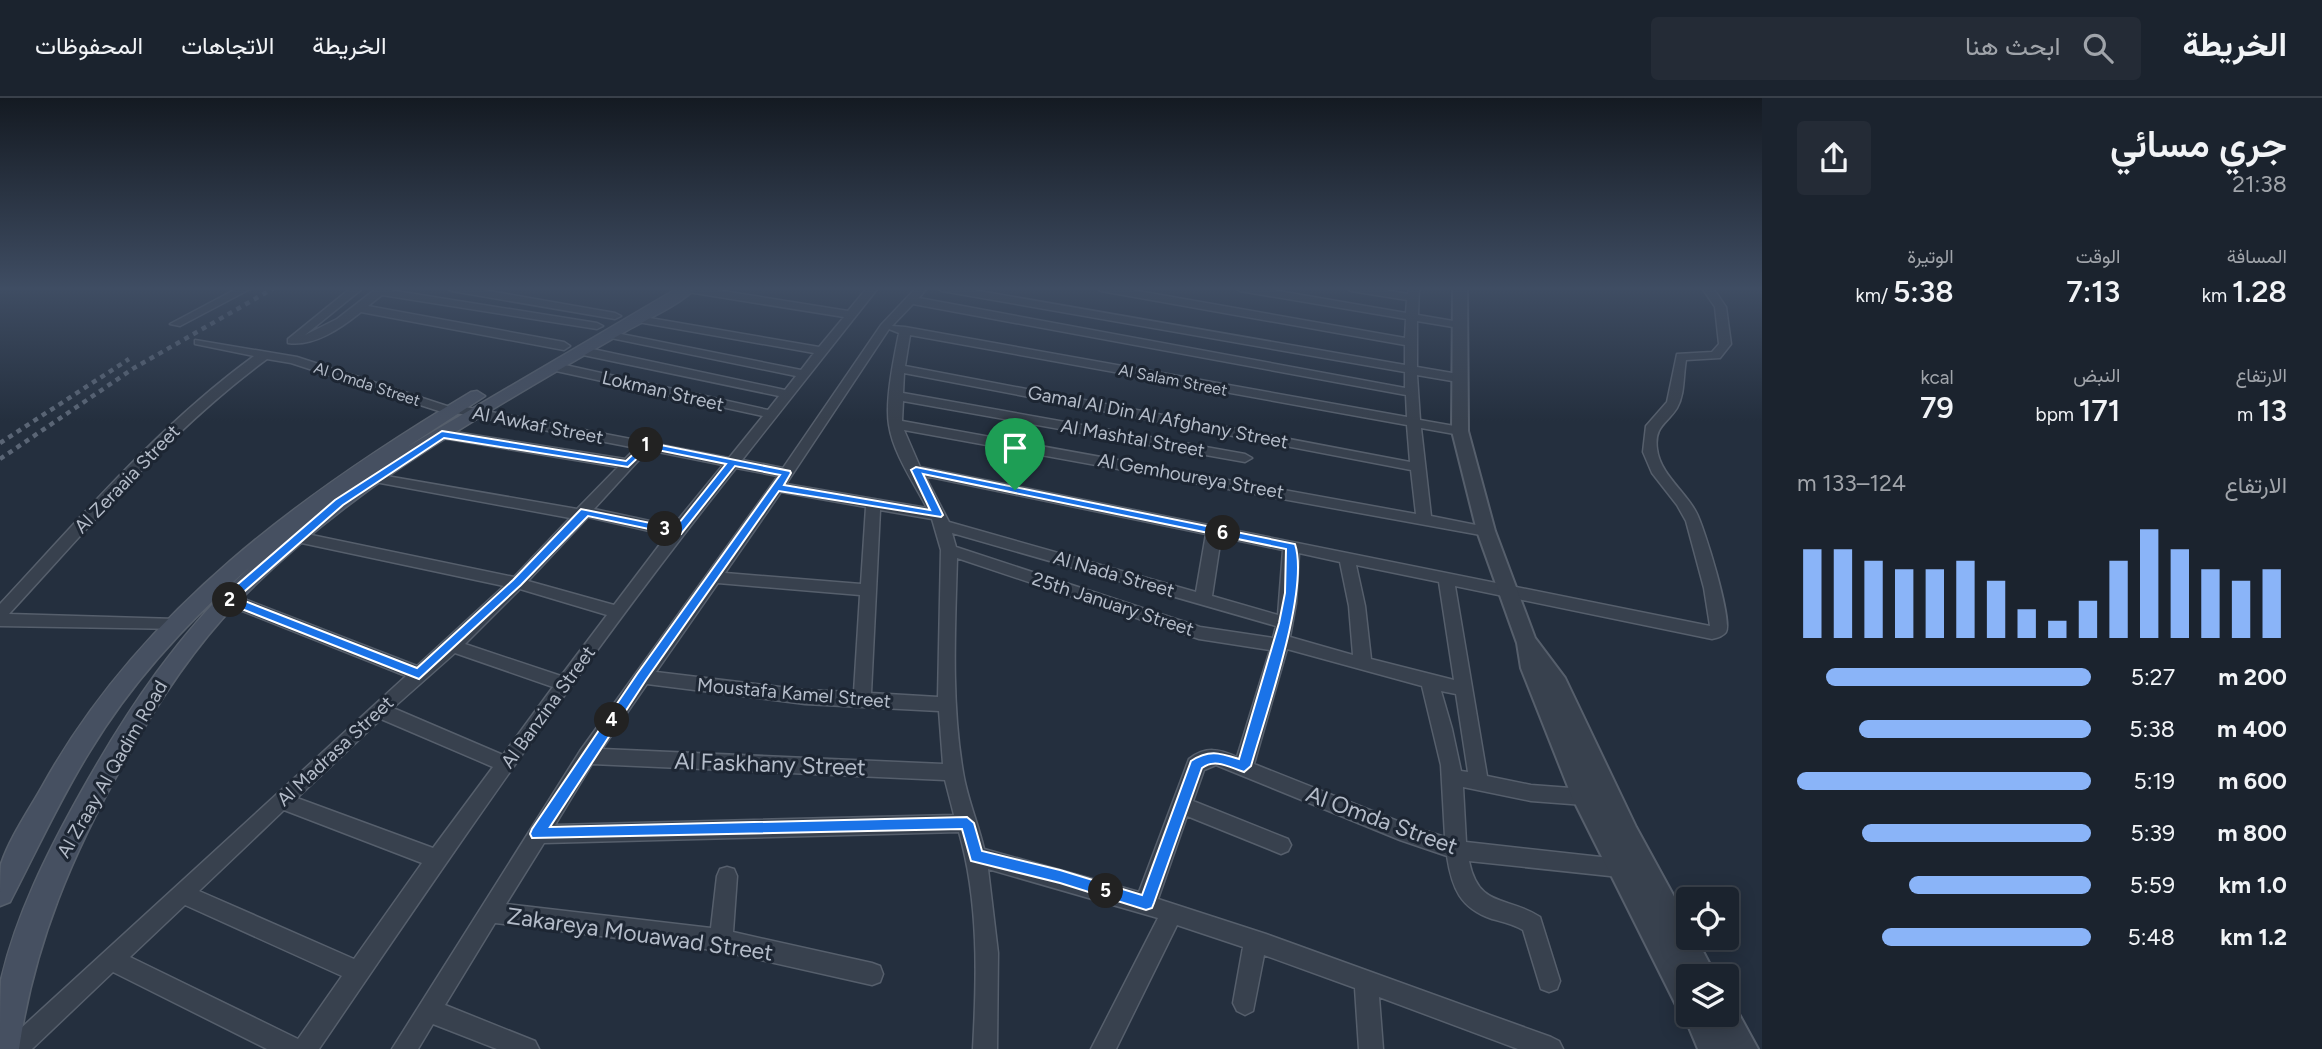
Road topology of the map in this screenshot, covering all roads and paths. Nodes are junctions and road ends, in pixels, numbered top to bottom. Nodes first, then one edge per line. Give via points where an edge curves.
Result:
1 (303, 332) edge
2 (323, 332) edge
3 (469, 332) edge
4 (599, 332) edge
5 (634, 332) edge
6 (715, 332) edge
7 (838, 332) edge
8 (881, 332) edge
9 (905, 332) edge
10 (918, 332) edge
11 (1086, 332) edge
12 (1196, 332) edge
13 (1351, 332) edge
14 (1411, 332) edge
15 (1459, 332) edge
16 (1724, 332) edge
17 (292, 341) junction
18 (199, 342) dead end
19 (1411, 343) junction
20 (822, 351) junction
21 (568, 354) junction
22 (272, 356) junction
23 (898, 368) junction
24 (1412, 370) junction
25 (803, 374) junction
26 (1458, 378) junction
27 (1413, 393) junction
28 (787, 394) junction
29 (896, 396) junction
30 (461, 411) junction
31 (770, 414) junction
32 (895, 424) junction
33 (1413, 424) junction
34 (1460, 431) junction
35 (442, 434) junction
36 (646, 445) junction
37 (1245, 458) dead end
38 (733, 462) junction
39 (628, 464) junction
40 (1417, 467) junction
41 (916, 470) junction
42 (375, 478) junction
43 (782, 480) junction
44 (873, 504) junction
45 (584, 513) junction
46 (1424, 518) junction
47 (940, 520) junction
48 (1214, 531) junction
49 (1486, 531) junction
50 (677, 532) junction
51 (296, 537) junction
52 (1291, 547) junction
53 (949, 550) junction
54 (1347, 558) junction
55 (713, 576) junction
56 (1446, 579) junction
57 (517, 583) junction
58 (868, 590) junction
59 (1510, 592) junction
60 (228, 599) junction
61 (1203, 600) junction
62 (618, 612) junction
63 (0, 614) edge
64 (0, 620) edge
65 (1285, 623) junction
66 (176, 625) junction
67 (1280, 643) junction
68 (1527, 643) junction
69 (452, 646) junction
70 (1358, 662) junction
71 (419, 674) junction
72 (641, 677) junction
73 (1429, 682) junction
74 (564, 684) junction
75 (1464, 689) junction
76 (862, 701) junction
77 (946, 704) junction
78 (379, 710) junction
79 (129, 732) junction
80 (86, 736) junction
81 (587, 757) junction
82 (505, 764) junction
83 (1244, 766) junction
84 (953, 772) junction
85 (105, 773) junction
86 (1452, 777) junction
87 (61, 779) junction
88 (1479, 783) junction
89 (1584, 797) junction
90 (282, 801) junction
91 (1182, 805) junction
92 (967, 823) junction
93 (537, 834) junction
94 (1280, 845) dead end
95 (1455, 849) junction
96 (976, 856) junction
97 (437, 859) junction
98 (1619, 868) junction
99 (727, 876) dead end
100 (0, 893) edge
101 (183, 894) junction
102 (1146, 903) junction
103 (489, 912) junction
104 (1172, 913) junction
105 (721, 940) junction
106 (1255, 942) junction
107 (112, 960) junction
108 (1696, 964) edge
109 (358, 972) junction
110 (873, 974) dead end
111 (1676, 976) edge
112 (1549, 981) dead end
113 (1367, 983) junction
114 (1245, 1003) dead end
115 (428, 1010) junction
116 (1702, 1027) edge
117 (1731, 1027) edge
118 (4, 1049) edge
119 (15, 1049) edge
120 (292, 1049) edge
121 (305, 1049) edge
122 (404, 1049) edge
123 (527, 1049) edge
124 (985, 1049) edge
125 (1103, 1049) edge
126 (1371, 1049) edge
127 (1551, 1049) edge
128 (1714, 1049) edge
129 (1743, 1049) edge

1 - 17 street, Al Zeraaia Street
2 - 17 street
3 - 21 street
4 - 21 main road, Al Zraay Al Qadim Road
5 - 25 street
6 - 20 street
7 - 20 street, Al Banzina Street
8 - 43 street
9 - 23 street
10 - 33 street, Al Salam Street
11 - 27 street
12 - 24 street
13 - 19 street
14 - 19 street
15 - 26 street
16 - 59 street via 1725,344 1716,355 1681,357 1675,403 1653,426 1650,441 1657,473 1689,513 1719,613 1719,629 1702,632
17 - 22 street, Al Zeraaia Street
18 - 22 street, Al Omda Street
19 - 24 street
20 - 25 street, Al Banzina Street
21 - 28 street
21 - 30 main road, Al Zraay Al Qadim Road
21 - 31 street, Lokman Street
22 - 30 street, Al Omda Street
22 - 63 street, Al Zeraaia Street via 226,382 144,458
23 - 29 street
23 - 40 street, Gamal Al Din Al Afghany Street
24 - 26 street
24 - 27 street
25 - 28 street, Al Banzina Street
26 - 34 street
27 - 33 street
28 - 31 street, Al Banzina Street
29 - 32 street
29 - 37 street, Al Mashtal Street
30 - 35 main road, Al Zraay Al Qadim Road
30 - 36 street, Al Awkaf Street
30 - 66 main road, Al Zraay Al Qadim Road via 407,437 329,489
31 - 38 street, Al Banzina Street
32 - 41 street
32 - 46 street, Al Gemhoureya Street
33 - 34 street, Al Salam Street
33 - 40 street
34 - 49 street
35 - 39 street
35 - 42 main road, Al Zraay Al Qadim Road
36 - 38 street, Al Awkaf Street
36 - 39 street, Al Madrasa Street
38 - 43 street, Al Awkaf Street
38 - 50 street, Al Banzina Street
39 - 45 street, Al Madrasa Street
40 - 46 street
41 - 47 street
41 - 48 street
42 - 45 street
42 - 51 main road, Al Zraay Al Qadim Road
43 - 44 street, Al Awkaf Street
43 - 55 street
44 - 47 street, Al Nada Street
44 - 58 street
45 - 50 street
45 - 57 street, Al Madrasa Street
46 - 49 street, Al Gemhoureya Street
47 - 53 street
47 - 61 street, Al Nada Street
48 - 52 street
48 - 61 street
49 - 59 street
50 - 62 street, Al Banzina Street
51 - 57 street
51 - 60 main road, Al Zraay Al Qadim Road
52 - 54 street
52 - 65 street via 1291,593
53 - 67 street, 25th January Street via 1199,633 1239,642
53 - 77 street
54 - 56 street
54 - 70 street via 1360,631 1362,660
55 - 58 street
55 - 72 street
56 - 59 street
56 - 75 street
57 - 62 street
57 - 69 street, Al Madrasa Street
58 - 76 street
59 - 68 street
60 - 71 street
60 - 79 main road, Al Zraay Al Qadim Road via 169,672
61 - 65 street, Al Nada Street
62 - 74 street, Al Banzina Street
64 - 66 street
65 - 67 street
66 - 80 main road, Al Zraay Al Qadim Road
67 - 70 street, 25th January Street
67 - 83 street
68 - 89 street via 1532,668
68 - 108 street via 1555,678 1627,835
69 - 71 street, Al Madrasa Street
69 - 74 street
70 - 73 street, 25th January Street
71 - 78 street, Al Madrasa Street
72 - 76 street, Moustafa Kamel Street
72 - 81 street
73 - 75 street, 25th January Street
73 - 86 street
74 - 82 street, Al Banzina Street
75 - 88 street
76 - 77 street, Moustafa Kamel Street
77 - 84 street
78 - 82 street
78 - 90 street, Al Madrasa Street
79 - 80 main road via 109,738
79 - 85 main road, Al Zraay Al Qadim Road
80 - 87 main road, Al Zraay Al Qadim Road
81 - 84 street, Al Faskhany Street
81 - 93 street
82 - 97 street, Al Banzina Street
83 - 91 street, Al Omda Street via 1206,758 1196,765
83 - 95 street, Al Omda Street via 1407,834
84 - 92 street
85 - 87 main road via 88,767
85 - 118 main road, Al Zraay Al Qadim Road via 60,853 40,900 25,946
86 - 88 street
86 - 95 street
87 - 100 main road, Al Zraay Al Qadim Road
88 - 89 street
89 - 98 street
90 - 97 street
90 - 101 street, Al Madrasa Street
91 - 94 street
91 - 102 street, Al Omda Street
92 - 93 street
92 - 96 street
93 - 103 street
95 - 98 street, Al Omda Street
95 - 112 street via 1474,901 1532,924
96 - 102 street
96 - 124 street via 988,976
97 - 109 street, Al Banzina Street
98 - 111 street
99 - 105 street
101 - 107 street, Al Madrasa Street
101 - 109 street
102 - 104 street
103 - 105 street, Zakareya Mouawad Street
103 - 115 street
104 - 106 street
104 - 125 street
105 - 110 street, Zakareya Mouawad Street
106 - 113 street
106 - 114 street
107 - 119 street, Al Madrasa Street
107 - 120 street
109 - 121 street, Al Banzina Street
113 - 126 street
113 - 127 street
115 - 122 street
115 - 123 street
116 - 128 street
117 - 129 street

